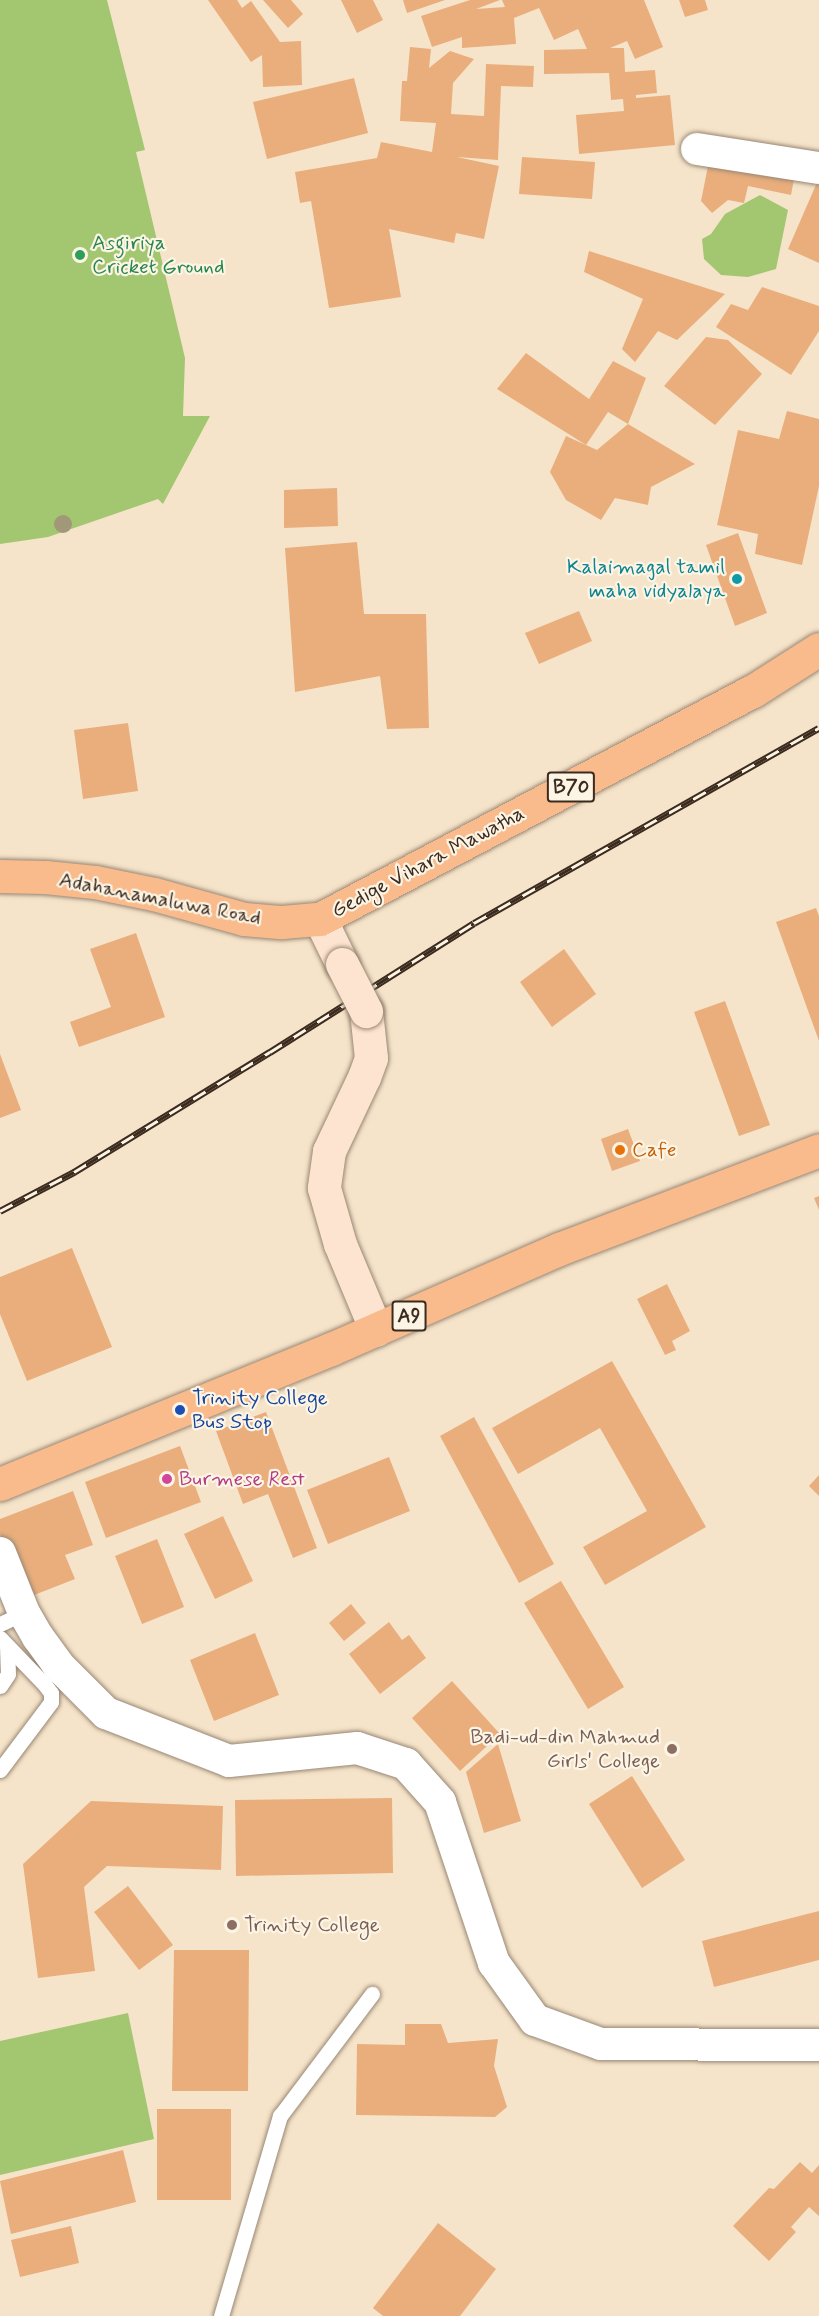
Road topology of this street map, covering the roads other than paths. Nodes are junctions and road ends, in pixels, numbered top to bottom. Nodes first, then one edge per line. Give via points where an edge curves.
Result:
1 (697, 149) dead end
2 (819, 168) edge
3 (819, 649) edge
4 (0, 876) edge
5 (320, 919) junction
6 (819, 1150) edge
7 (376, 1330) junction
8 (0, 1484) edge
9 (0, 1553) edge
10 (12, 1618) edge
11 (3, 1642) edge
12 (0, 1686) edge
13 (0, 1770) edge
14 (372, 1994) dead end
15 (819, 2044) edge
16 (221, 2316) edge

1 - 2 street
3 - 5 main road, Gedige Vihara Mawatha / B70 via 753,691
4 - 5 main road, Adahanamaluwa Road / B70 via 95,882 244,919
5 - 7 street, bridge via 366,1011 369,1025 370,1058 329,1151 324,1188 340,1244
6 - 7 main road, A9 via 558,1249
7 - 8 main road, A9
9 - 10 street
10 - 15 street via 106,1713 229,1761 357,1748 406,1764 440,1802 494,1963 535,2020 601,2044
11 - 12 lane via 8,1674
11 - 13 lane via 45,1685 51,1702
14 - 16 lane via 280,2116

